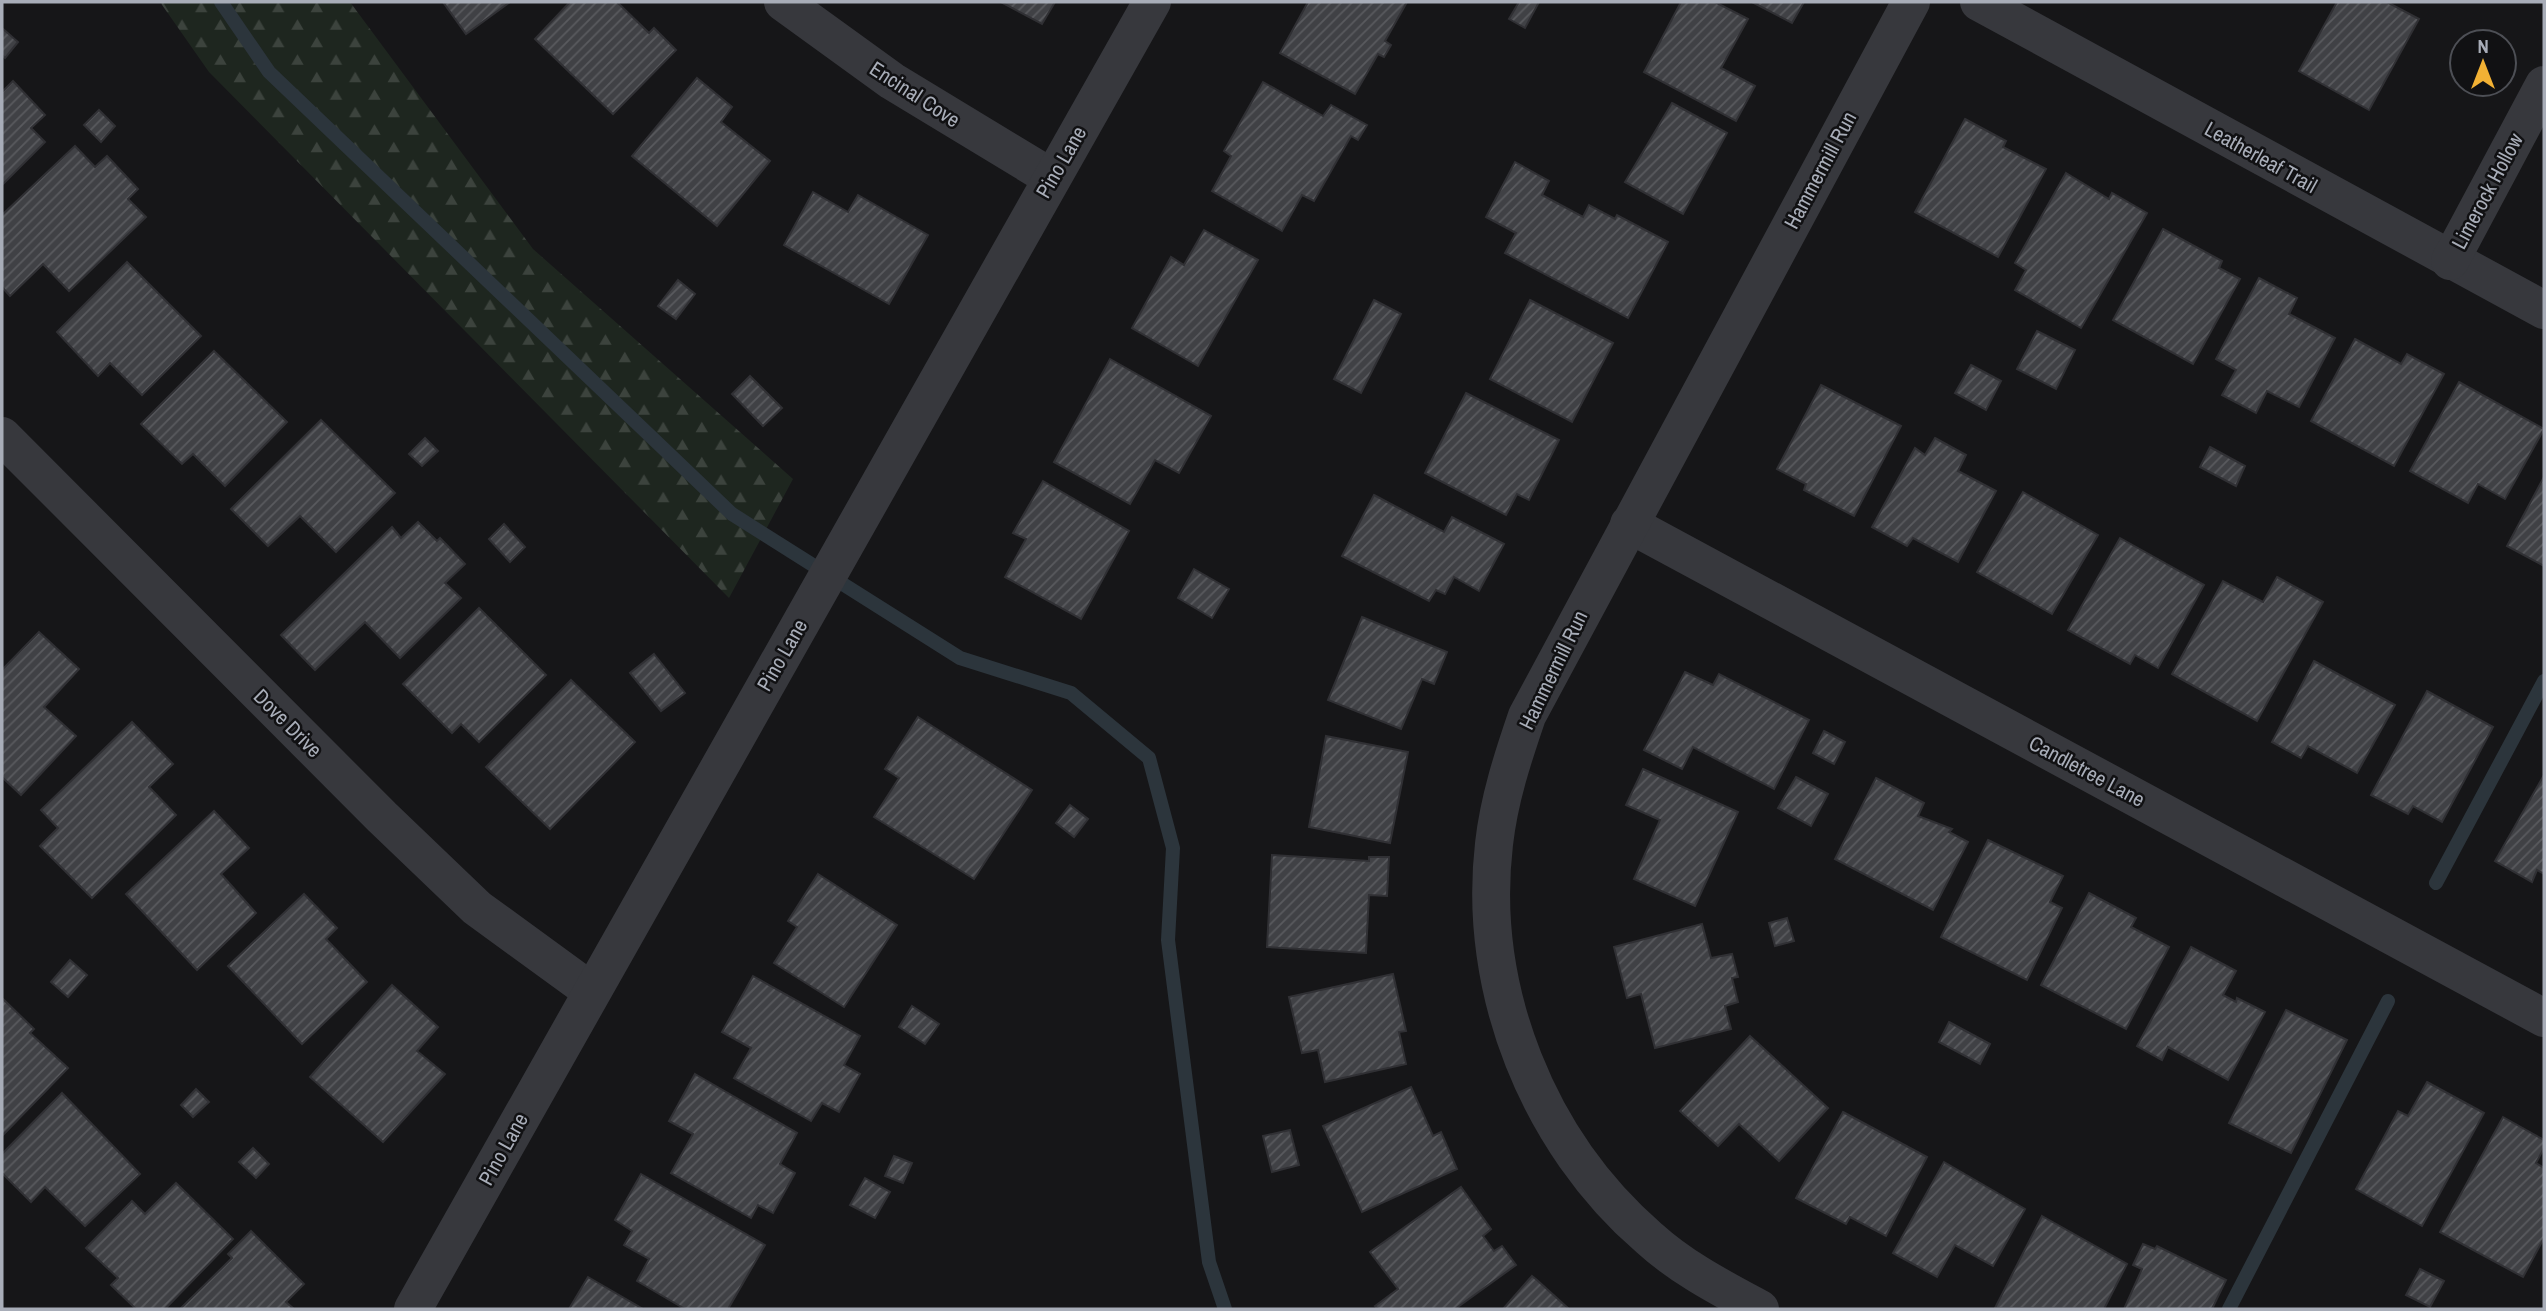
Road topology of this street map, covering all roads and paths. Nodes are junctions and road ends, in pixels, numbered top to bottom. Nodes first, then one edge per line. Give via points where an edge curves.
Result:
1 (783, 2) edge
2 (1152, 2) edge
3 (1911, 2) edge
4 (1979, 2) edge
5 (2544, 85) edge
6 (1052, 178) junction
7 (2450, 261) junction
8 (2544, 310) edge
9 (2, 436) edge
10 (1629, 524) junction
11 (591, 991) junction
12 (2544, 1018) edge
13 (412, 1309) edge
14 (1760, 1309) edge

1 - 6 street, Encinal Cove via 892,80
2 - 6 street, Pino Lane
3 - 10 street, Hammermill Run
4 - 7 street, Leatherleaf Trail
5 - 7 street, Limerock Hollow
6 - 11 street, Pino Lane
7 - 8 street, Leatherleaf Trail
9 - 11 street, Dove Drive via 477,908
10 - 12 street, Candletree Lane
10 - 14 street, Hammermill Run via 1527,716 1507,776 1491,901 1497,964 1513,1031 1530,1076 1583,1168 1649,1239 1697,1275
11 - 13 street, Pino Lane

